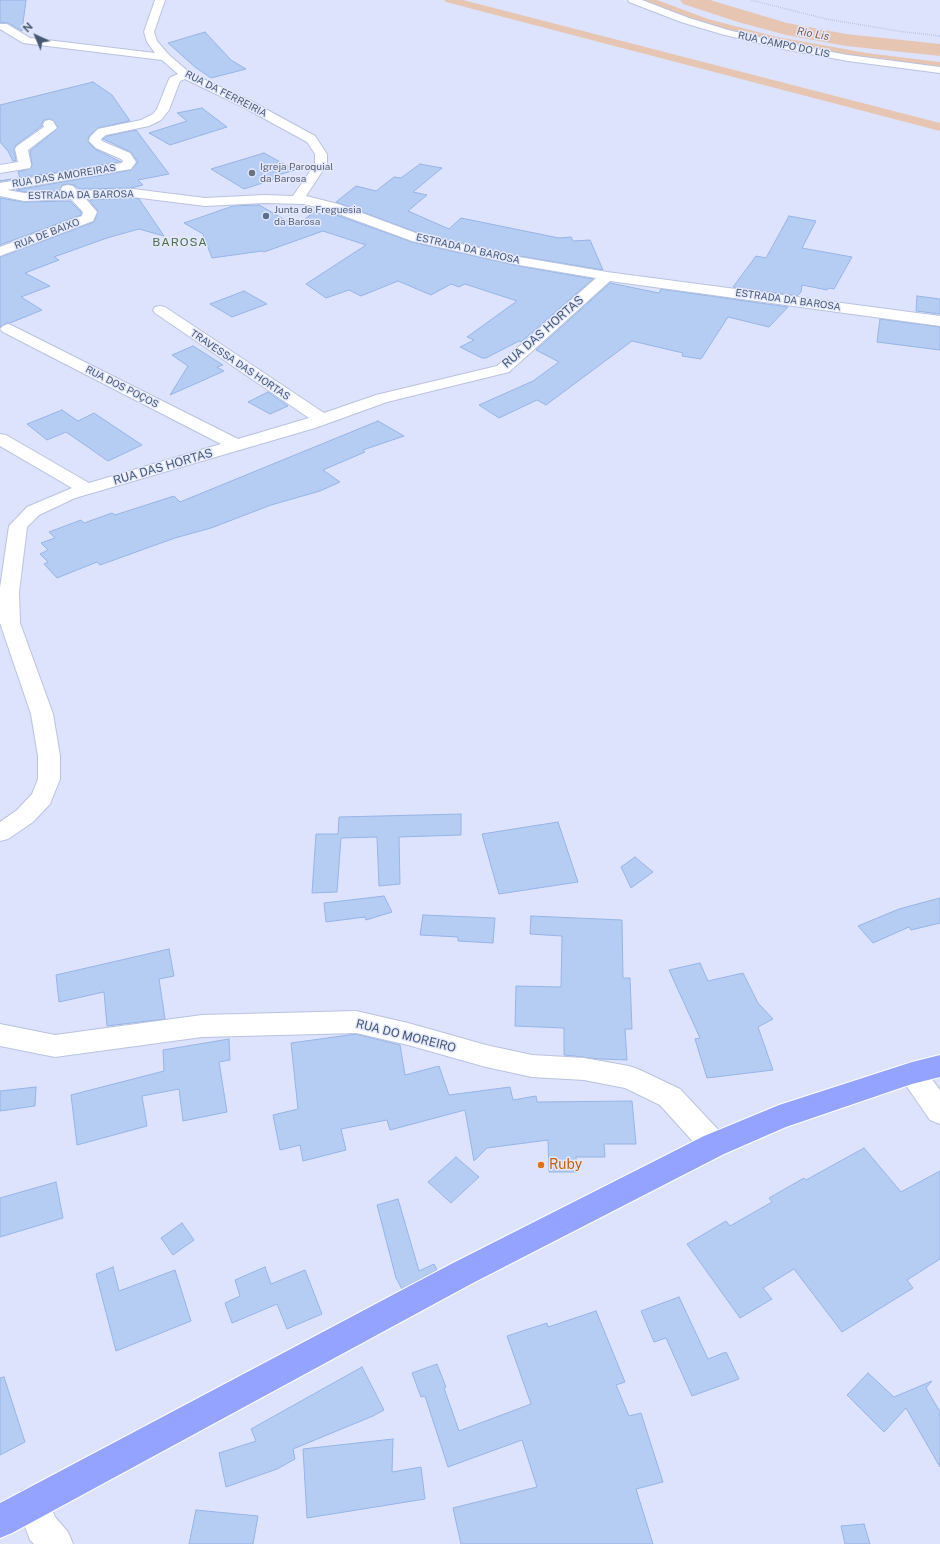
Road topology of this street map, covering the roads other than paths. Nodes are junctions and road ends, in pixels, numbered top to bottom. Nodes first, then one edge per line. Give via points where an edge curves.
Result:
1 (160, 0) edge
2 (633, 0) edge
3 (3, 26) dead end
4 (165, 57) junction
5 (940, 70) edge
6 (186, 75) junction
7 (49, 124) dead end
8 (0, 169) edge
9 (59, 178) junction
10 (0, 186) edge
11 (0, 192) edge
12 (73, 195) junction
13 (24, 197) junction
14 (297, 199) junction
15 (6, 206) dead end
16 (0, 252) edge
17 (608, 276) junction
18 (160, 310) dead end
19 (940, 320) edge
20 (8, 329) dead end
21 (320, 419) junction
22 (0, 439) edge
23 (236, 445) junction
24 (87, 489) junction
25 (0, 833) edge
26 (0, 1035) edge
27 (940, 1066) edge
28 (912, 1073) junction
29 (940, 1112) edge
30 (714, 1145) junction
31 (33, 1503) junction
32 (0, 1521) edge
33 (56, 1544) edge

1 - 4 street, RUA DA FERREIRIA via 149,32 152,42
2 - 5 street, RUA CAMPO DO LIS via 685,20 764,41 848,58
3 - 4 street via 27,41
4 - 6 street, RUA DA FERREIRIA
6 - 9 street, RUA DAS AMOREIRAS via 175,79 163,110 157,117 139,124 102,132 96,137 100,145 126,156 130,162 126,166
6 - 14 street, RUA DA FERREIRIA via 247,104 310,139 321,154 320,164
7 - 8 street via 51,128 21,149 24,165
9 - 10 street, RUA DAS AMOREIRAS
9 - 12 street
11 - 13 street, ESTRADA DA BAROSA
12 - 13 street, ESTRADA DA BAROSA
12 - 14 street, ESTRADA DA BAROSA via 133,193 206,202
12 - 16 street, RUA DE BAIXO via 87,207 90,212 88,218
13 - 15 street
14 - 17 street, ESTRADA DA BAROSA via 333,207 417,238 519,261
17 - 19 street, ESTRADA DA BAROSA
17 - 21 street, RUA DAS HORTAS via 503,369 382,398
18 - 21 street, TRAVESSA DAS HORTAS
20 - 23 street, RUA DOS POÇOS
21 - 23 street, RUA DAS HORTAS
22 - 24 street
23 - 24 street, RUA DAS HORTAS
24 - 25 street, RUA DAS HORTAS via 69,494 33,511 18,526 9,592 10,623 42,714 49,756 49,779 42,798 26,816
26 - 30 street, RUA DO MOREIRO via 54,1046 202,1026 356,1022 532,1066 584,1069 629,1077 670,1097
27 - 28 main road
28 - 29 street
28 - 30 main road via 779,1117
30 - 31 main road via 461,1274
31 - 32 main road
31 - 33 street via 42,1528

